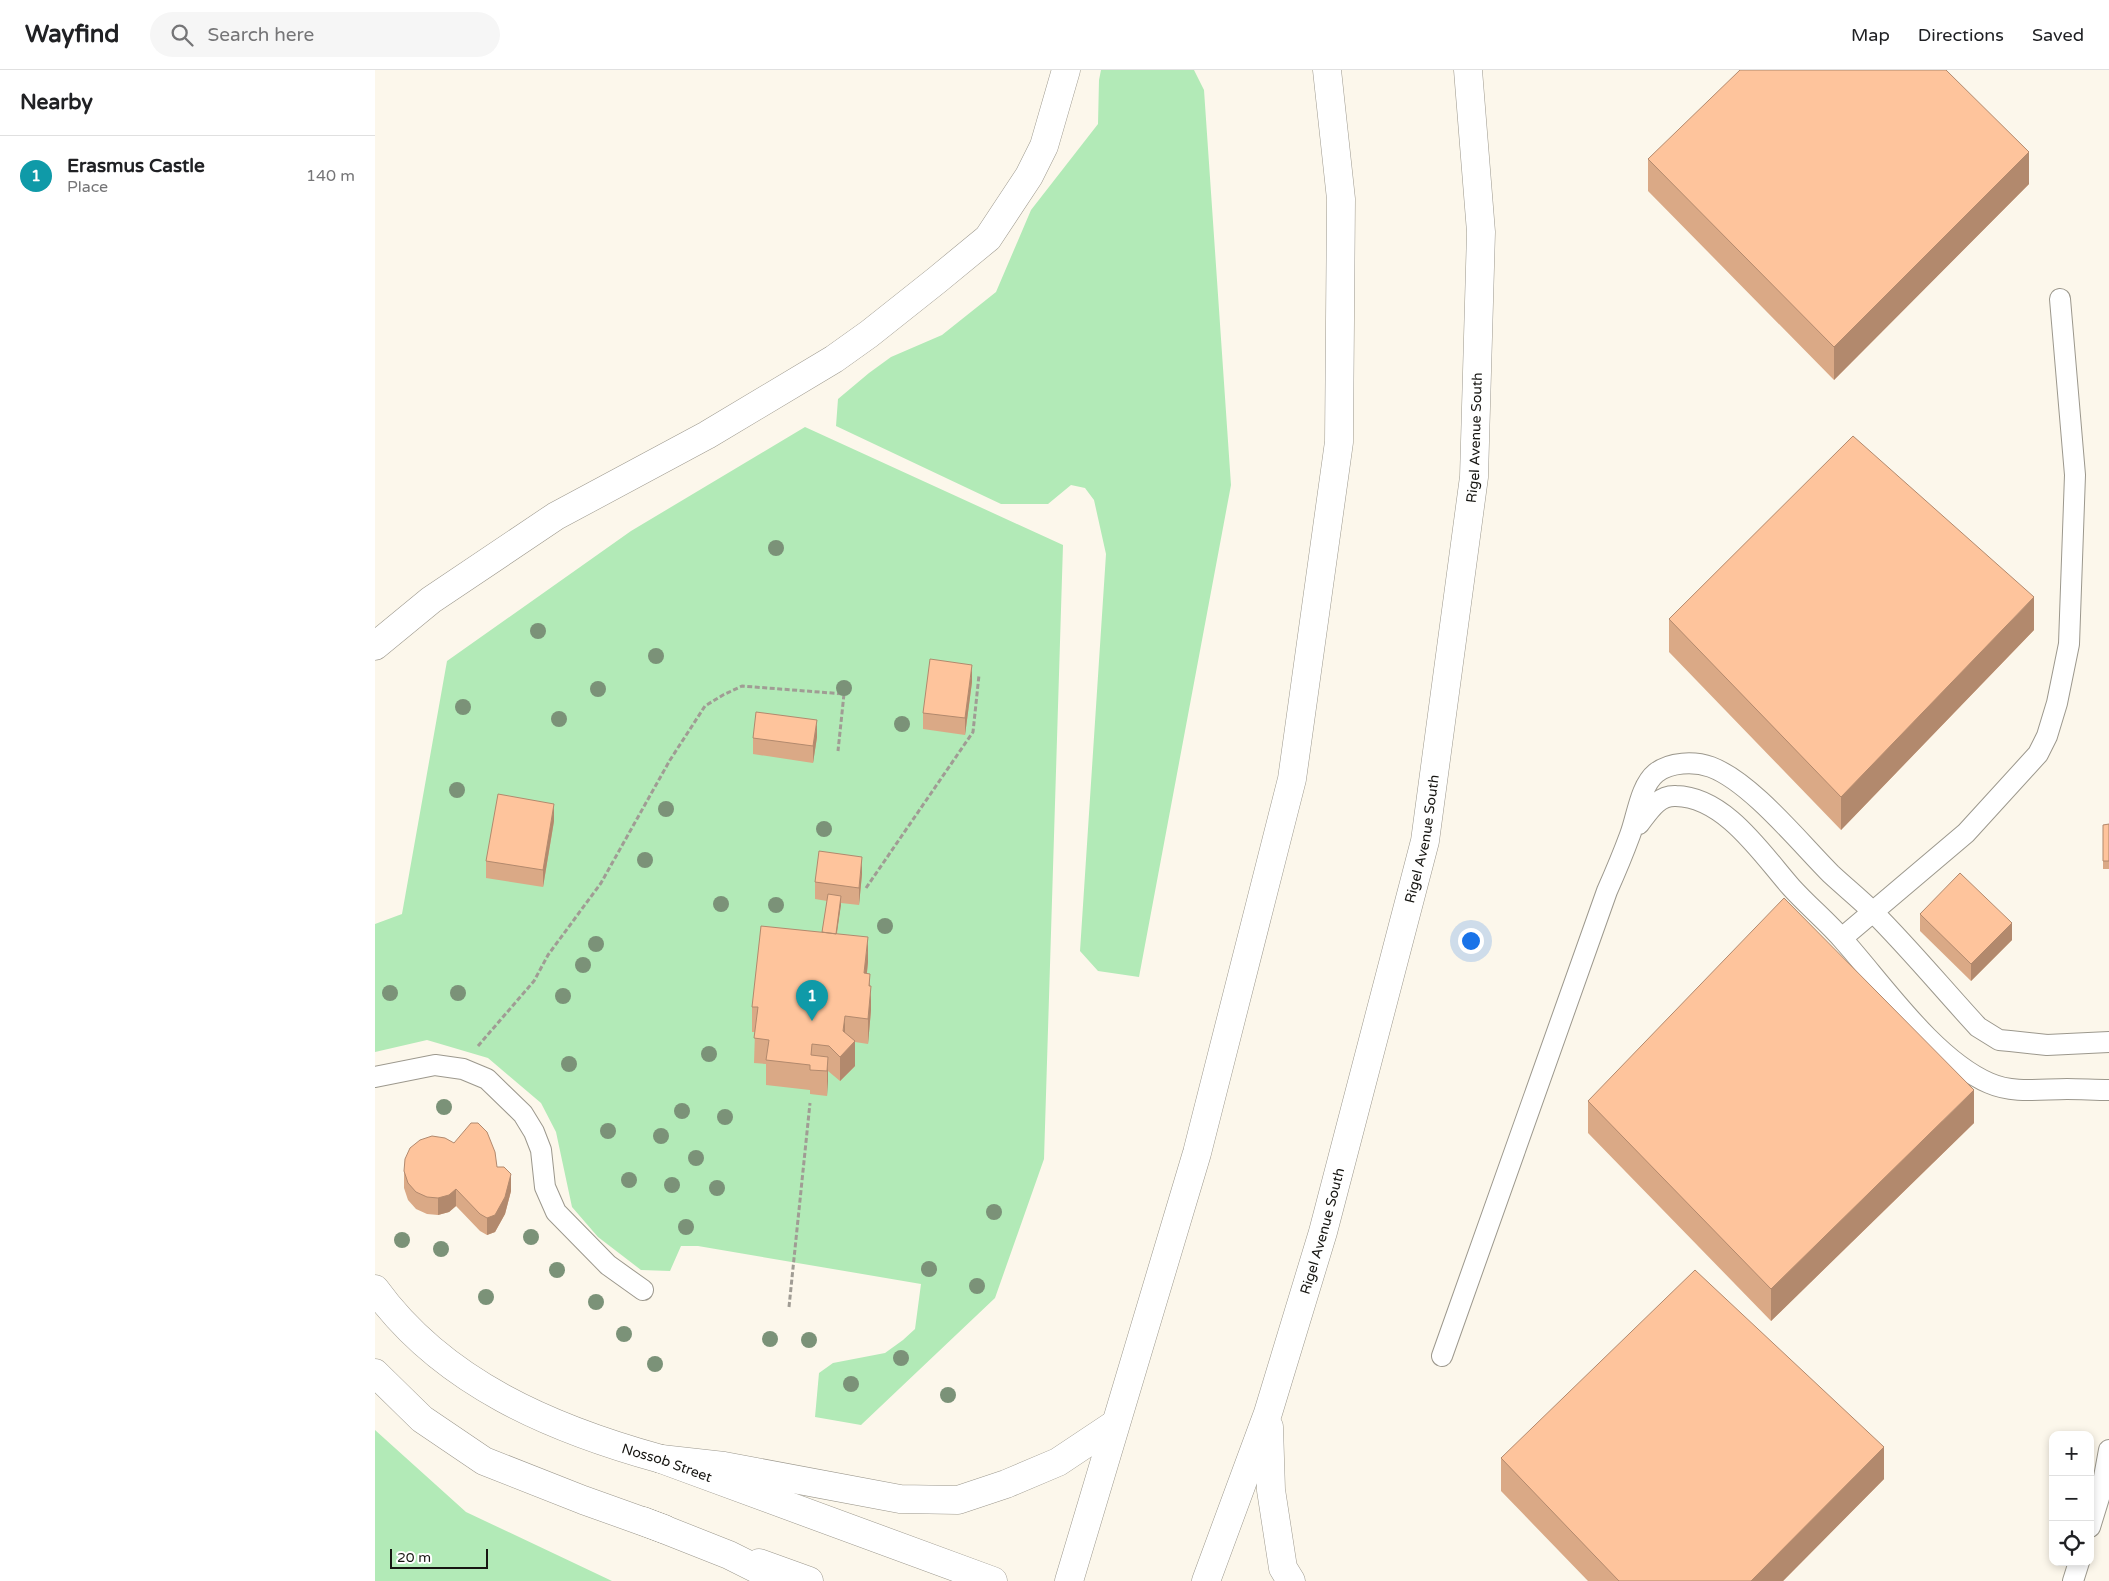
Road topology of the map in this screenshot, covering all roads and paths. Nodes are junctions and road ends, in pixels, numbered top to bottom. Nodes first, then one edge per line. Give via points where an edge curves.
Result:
1 (1066, 70) edge
2 (1327, 70) edge
3 (1468, 70) edge
4 (2060, 299) dead end
5 (375, 646) edge
6 (979, 675) dead end
7 (838, 751) dead end
8 (1630, 835) junction
9 (866, 888) dead end
10 (1873, 912) junction
11 (1842, 938) junction
12 (2109, 1042) edge
13 (463, 1069) junction
14 (375, 1077) edge
15 (2109, 1090) edge
16 (810, 1103) dead end
17 (375, 1289) edge
18 (643, 1290) dead end
19 (789, 1307) dead end
20 (1442, 1356) dead end
21 (375, 1373) edge
22 (1268, 1413) junction
23 (1115, 1424) junction
24 (2109, 1450) edge
25 (661, 1460) junction
26 (643, 1521) junction
27 (2092, 1521) edge
28 (2078, 1566) edge
29 (781, 1581) edge
30 (809, 1581) edge
31 (993, 1581) edge
32 (1069, 1581) edge
33 (1206, 1581) edge
34 (1291, 1581) edge
35 (2073, 1581) edge

1 - 5 main road via 1044,146 1029,176 988,238 834,359 707,435 556,516 431,600
2 - 23 main road via 1341,198 1339,442 1293,779 1197,1152
3 - 22 main road, Rigel Avenue South via 1481,232 1474,477 1425,841 1323,1232
4 - 10 lane via 2075,475 2069,644 2047,736 2038,754 1967,832
6 - 9 path via 973,732
7 - 13 path via 844,694 742,686 705,706 669,760 601,883 548,955 534,981 485,1036
8 - 10 lane via 1645,788 1656,773 1679,764 1711,767 1740,784
8 - 11 lane via 1656,803 1667,797 1698,800 1719,810
8 - 20 lane via 1607,891
10 - 11 lane
10 - 12 lane via 1978,1027 1999,1040 2047,1045
11 - 15 lane via 1933,1043 1962,1067 2007,1088
13 - 14 lane via 435,1065
13 - 18 lane via 487,1079 523,1114 541,1150 545,1187 556,1212 608,1265
16 - 19 path
17 - 25 main road, Nossob Street via 422,1343 487,1390 569,1430
21 - 26 main road via 422,1419 485,1461
22 - 33 main road, Rigel Avenue South
22 - 34 main road via 1271,1490 1283,1568
23 - 25 main road via 1058,1462 958,1500 900,1498 724,1466
23 - 32 main road
24 - 27 lane via 2103,1488
25 - 31 main road, Nossob Street
26 - 29 main road via 729,1555
26 - 30 main road
28 - 35 lane

